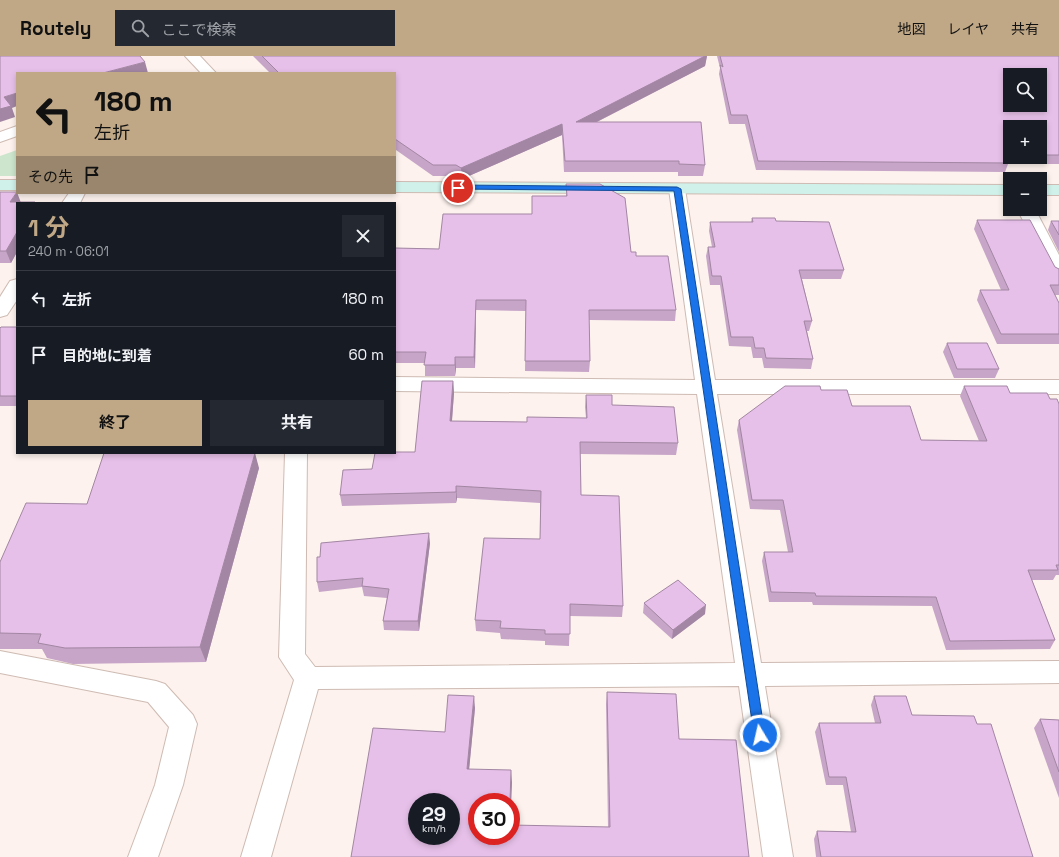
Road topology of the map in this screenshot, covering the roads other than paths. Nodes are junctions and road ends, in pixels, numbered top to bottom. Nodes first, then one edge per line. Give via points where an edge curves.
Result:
1 (192, 56) edge
2 (208, 72) edge
3 (16, 131) edge
4 (0, 136) edge
5 (0, 185) edge
6 (16, 185) edge
7 (396, 187) edge
8 (677, 189) junction
9 (1003, 190) edge
10 (1047, 190) edge
11 (1059, 190) edge
12 (1030, 216) edge
13 (1059, 272) edge
14 (16, 287) edge
15 (0, 311) edge
16 (396, 384) edge
17 (706, 387) junction
18 (1059, 387) edge
19 (296, 454) edge
20 (0, 662) edge
21 (1059, 672) edge
22 (750, 674) junction
23 (308, 678) junction
24 (143, 857) edge
25 (256, 857) edge
26 (778, 857) edge

1 - 2 street
3 - 4 street
5 - 6 street
7 - 8 street
8 - 9 street
8 - 17 street
10 - 11 street
12 - 13 street
14 - 15 street
16 - 17 street
17 - 18 street
17 - 22 street
19 - 23 street via 292,657
20 - 24 street via 156,692 183,724 169,785
21 - 22 street
22 - 23 street
22 - 26 street
23 - 25 street

